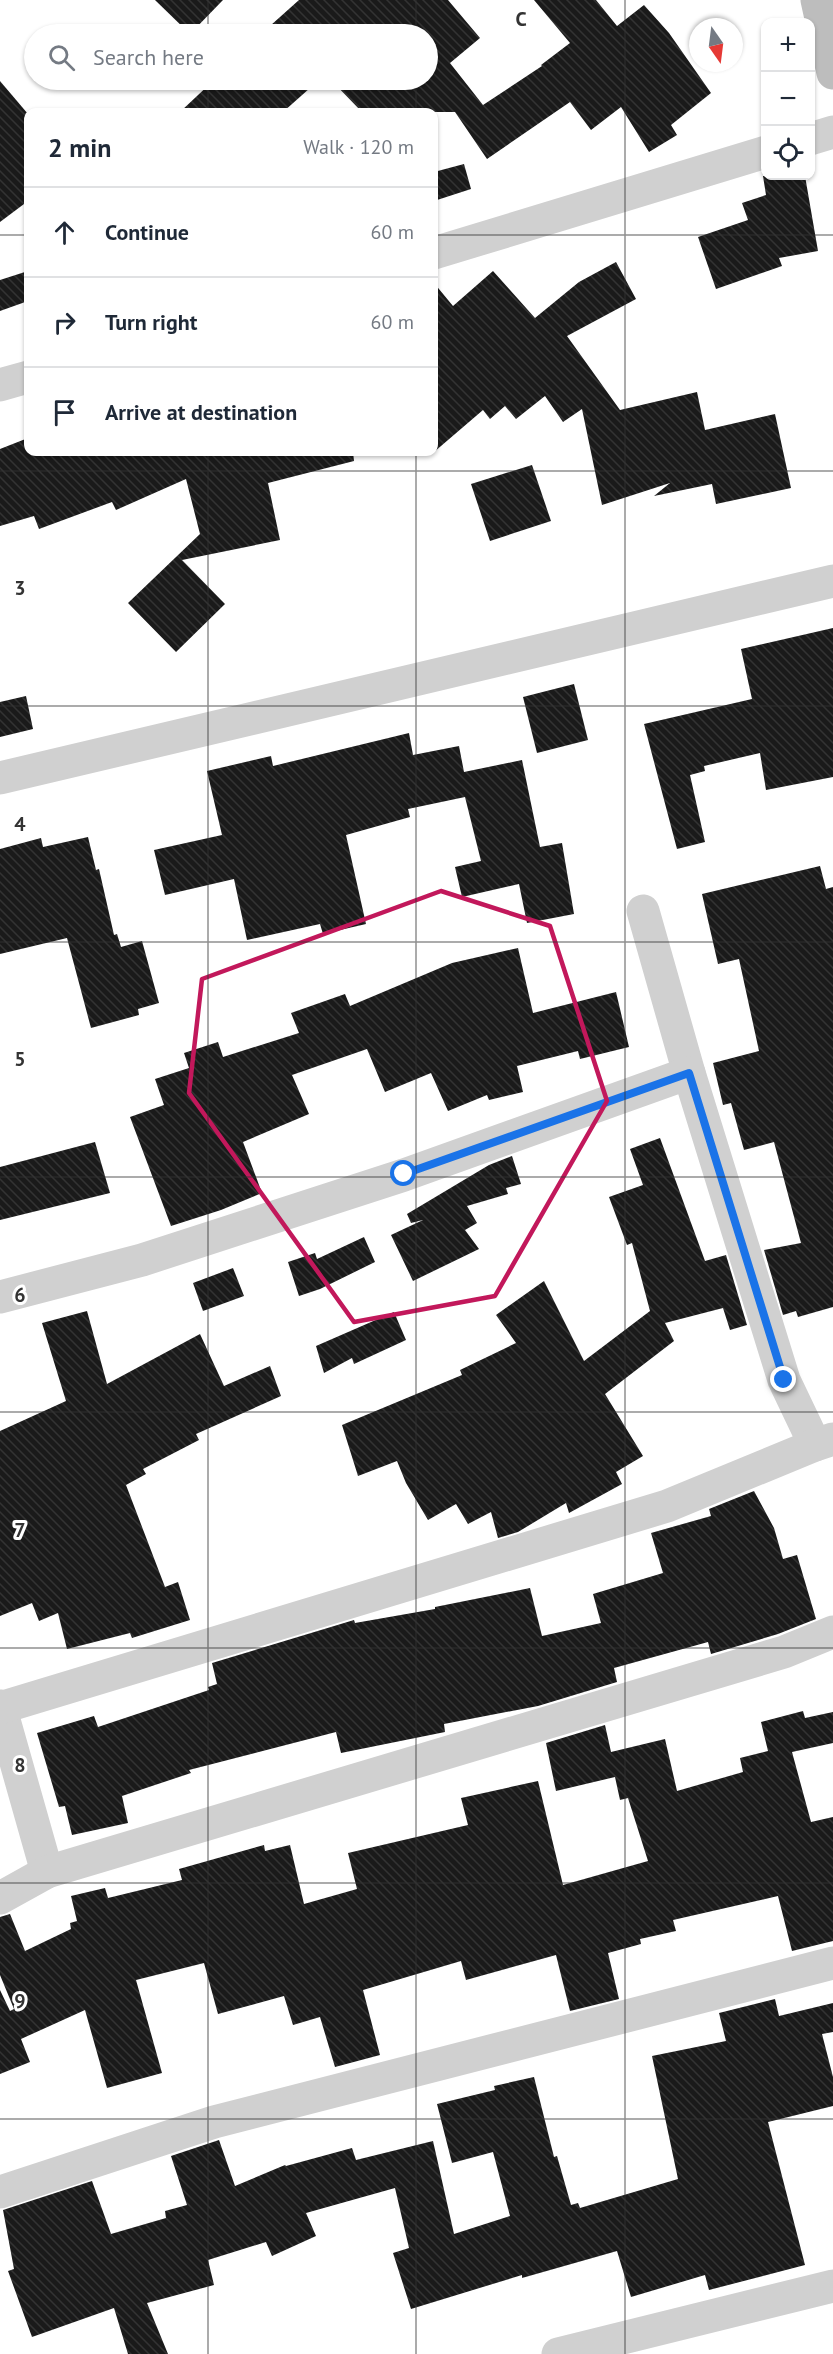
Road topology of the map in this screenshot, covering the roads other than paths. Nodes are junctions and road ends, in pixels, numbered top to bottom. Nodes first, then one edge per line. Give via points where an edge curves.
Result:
1 (818, 0) edge
2 (833, 73) edge
3 (833, 132) edge
4 (815, 137) edge
5 (761, 153) edge
6 (438, 253) edge
7 (24, 378) edge
8 (0, 386) edge
9 (833, 581) edge
10 (0, 778) edge
11 (643, 911) dead end
12 (689, 1073) junction
13 (0, 1297) edge
14 (824, 1442) edge
15 (833, 1632) edge
16 (0, 1707) edge
17 (47, 1872) junction
18 (0, 1898) edge
19 (833, 1963) edge
20 (0, 2192) edge
21 (833, 2286) edge
22 (558, 2354) edge

1 - 2 main road
3 - 4 street
5 - 6 street
7 - 8 street
9 - 10 street
11 - 12 street
12 - 13 street via 404,1174 142,1260
12 - 14 street via 784,1380
14 - 16 street via 667,1506
15 - 17 street via 784,1652
16 - 17 street
17 - 18 street
19 - 20 street via 214,2122
21 - 22 street

